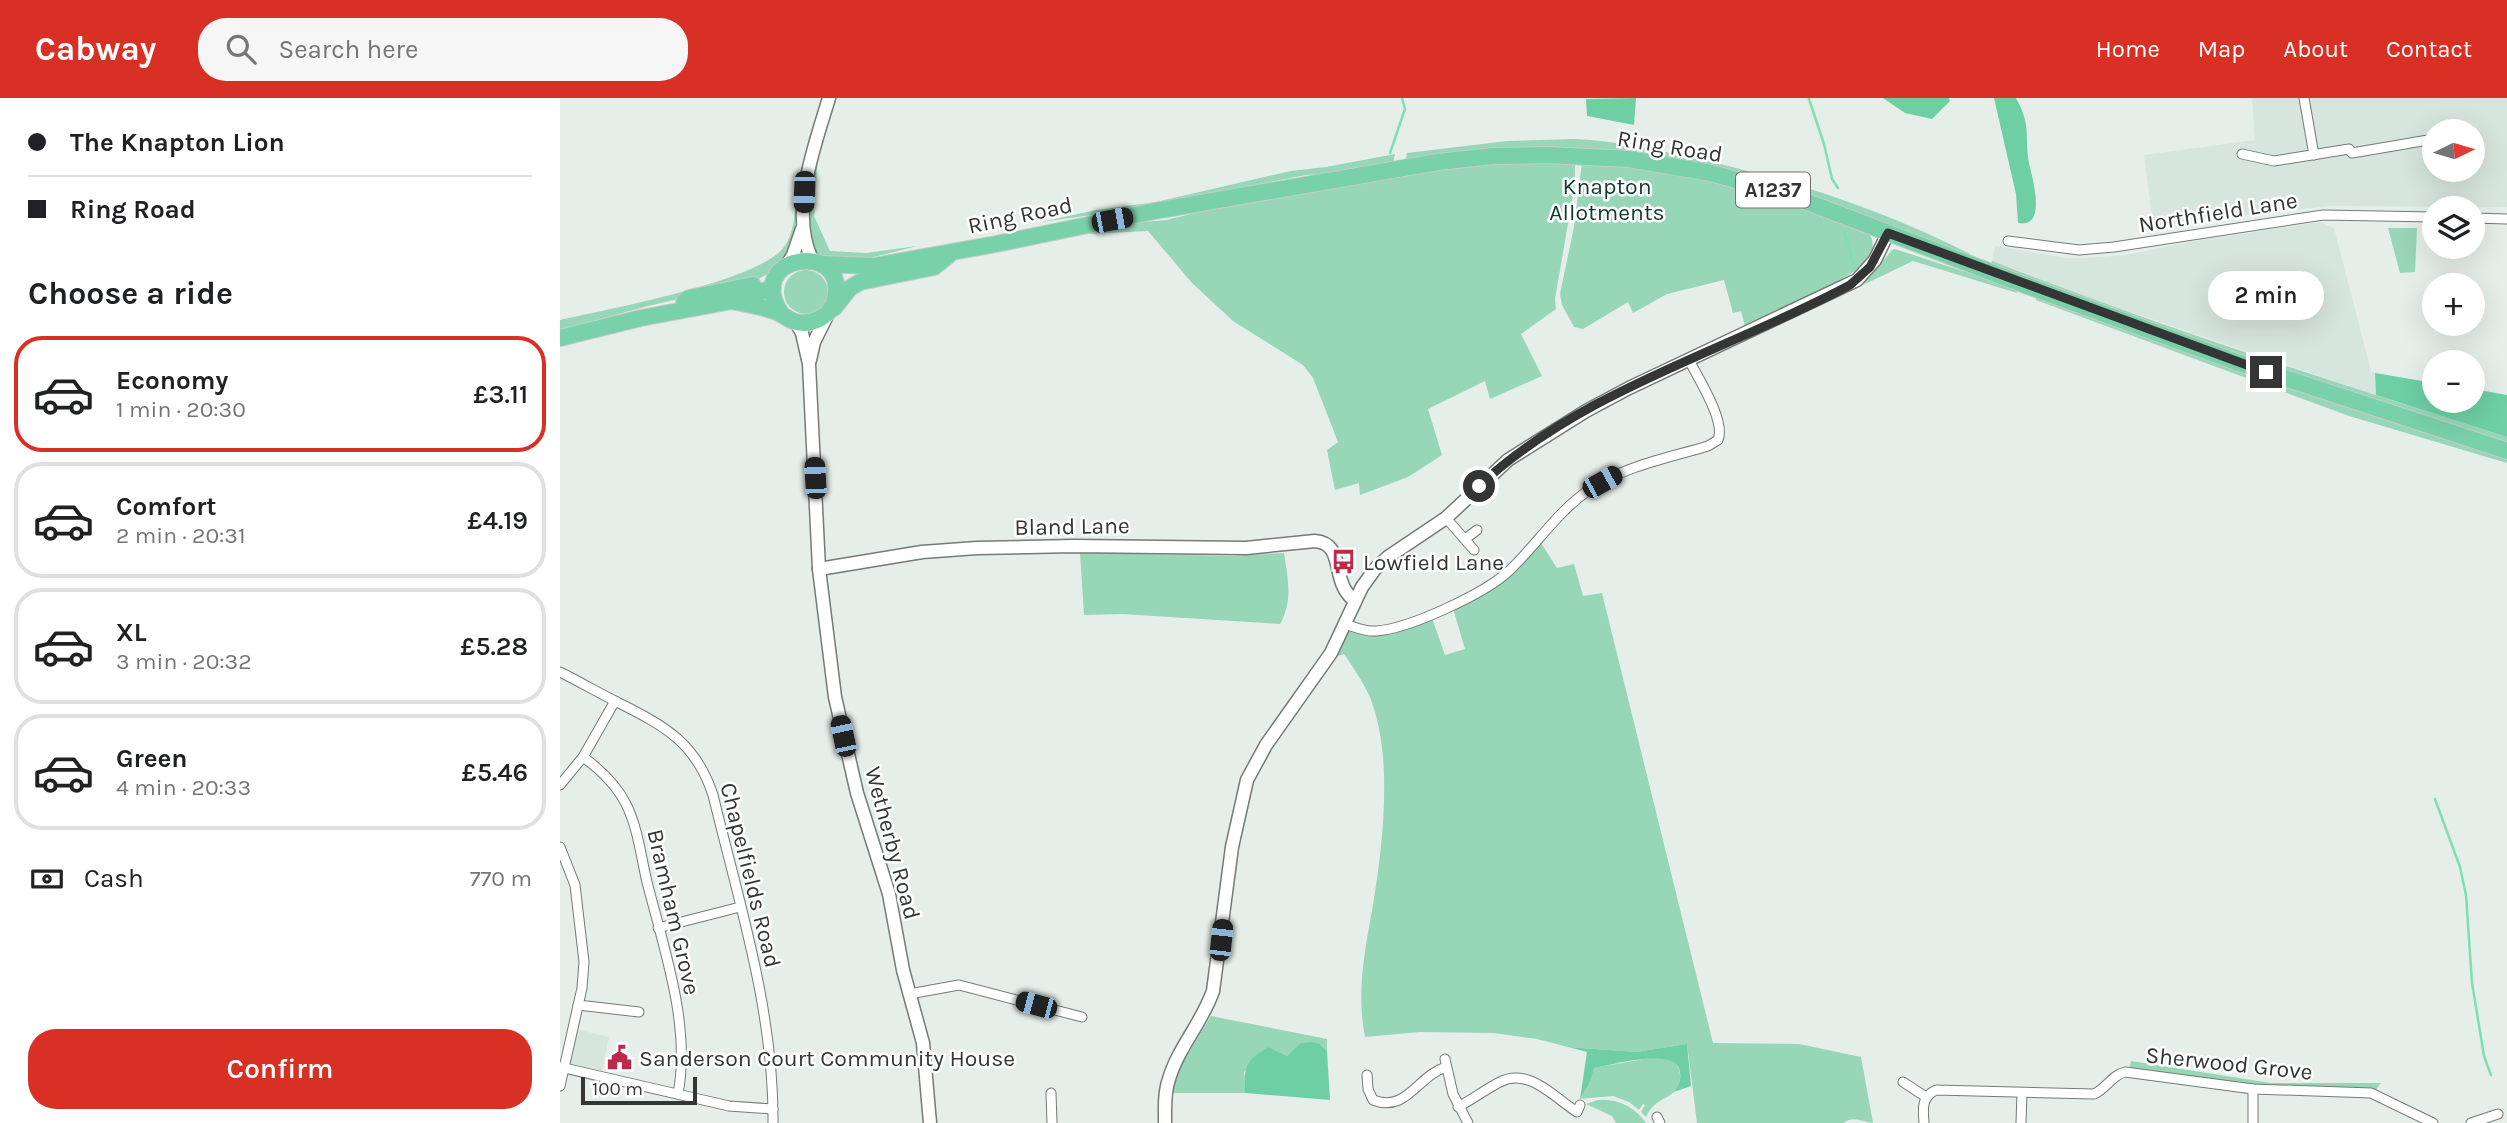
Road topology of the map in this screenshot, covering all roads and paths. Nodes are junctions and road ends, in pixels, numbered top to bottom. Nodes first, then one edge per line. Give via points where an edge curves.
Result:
1 (830, 98) edge
2 (2304, 98) edge
3 (2422, 141) edge
4 (2242, 154) dead end
5 (2314, 155) junction
6 (2422, 217) edge
7 (2485, 218) edge
8 (2507, 219) edge
9 (803, 225) junction
10 (1888, 233) junction
11 (2008, 241) dead end
12 (954, 252) junction
13 (817, 262) junction
14 (788, 263) junction
15 (874, 266) junction
16 (773, 288) junction
17 (836, 288) junction
18 (732, 301) junction
19 (670, 313) junction
20 (781, 314) junction
21 (826, 316) junction
22 (560, 338) edge
23 (1689, 360) junction
24 (809, 363) junction
25 (2507, 451) edge
26 (1446, 518) junction
27 (1477, 530) dead end
28 (1465, 539) junction
29 (1474, 550) dead end
30 (819, 569) junction
31 (1355, 601) junction
32 (1345, 624) junction
33 (560, 672) edge
34 (615, 701) junction
35 (583, 757) junction
36 (560, 785) edge
37 (560, 847) edge
38 (740, 907) junction
39 (658, 928) junction
40 (909, 994) junction
41 (578, 1005) junction
42 (639, 1012) dead end
43 (1082, 1017) dead end
44 (562, 1068) edge
45 (1367, 1075) dead end
46 (1903, 1082) dead end
47 (560, 1086) edge
48 (2253, 1089) junction
49 (1051, 1093) dead end
50 (2022, 1093) junction
51 (678, 1094) junction
52 (1926, 1097) junction
53 (1458, 1107) junction
54 (773, 1110) junction
55 (1577, 1111) dead end
56 (2498, 1114) dead end
57 (773, 1123) edge
58 (930, 1123) edge
59 (1052, 1123) edge
60 (1165, 1123) edge
61 (1468, 1123) edge
62 (1924, 1123) edge
63 (2021, 1123) edge
64 (2253, 1123) edge
65 (2433, 1123) edge
66 (2471, 1123) edge

1 - 9 street via 811,159
2 - 5 street
3 - 5 street
4 - 5 street via 2274,161
6 - 11 street, Northfield Lane via 2323,215 2079,250
7 - 8 street
9 - 13 street via 807,246
9 - 14 street
10 - 12 highway, Ring Road / A1237 via 1789,195 1711,173 1629,159 1547,155 1438,162 1331,179
10 - 23 street via 1875,260 1857,281
10 - 25 highway, Ring Road / A1237 via 2242,364
12 - 15 highway, Ring Road / A1237
12 - 21 highway via 934,267 860,282
13 - 14 highway
13 - 15 highway, Ring Road / A1237
13 - 17 highway via 832,274
14 - 16 highway
14 - 19 highway via 771,278 689,298
15 - 17 highway, Ring Road / A1237
16 - 18 highway
16 - 20 highway
17 - 21 highway
18 - 19 highway
18 - 20 highway
19 - 22 highway
20 - 21 highway via 813,322
20 - 24 street, Wetherby Road via 802,333
21 - 24 street, Wetherby Road
23 - 26 street via 1610,397 1524,449
23 - 32 street via 1716,416 1720,434 1714,443 1625,471 1591,488 1510,569 1476,594 1383,630
24 - 30 street, Wetherby Road
26 - 28 street
26 - 31 street via 1382,562
27 - 28 street
28 - 29 street
30 - 31 street, Bland Lane via 977,548 1245,548 1315,541 1326,544 1336,555 1342,588
30 - 40 street, Wetherby Road via 843,736 889,894
31 - 32 street
32 - 60 street via 1247,780 1231,847 1216,980 1205,1013 1169,1077
33 - 34 street, Chapelfields Road
34 - 35 street
34 - 38 street, Chapelfields Road via 665,728 699,762 713,795
35 - 36 street
35 - 39 street, Bramham Grove via 607,776 628,806
37 - 41 street via 573,875 581,932 583,975
38 - 39 street
38 - 54 street, Chapelfields Road via 766,1022
39 - 51 street, Bramham Grove via 682,1037
40 - 43 street via 959,985
40 - 58 street, Wetherby Road via 925,1051
41 - 42 street
41 - 44 street
44 - 47 street
44 - 51 street
45 - 53 street via 1370,1102 1390,1102 1405,1097 1445,1063
46 - 52 street
48 - 50 street, Sherwood Grove via 2125,1072 2094,1094
48 - 64 street
48 - 65 street, Sherwood Grove via 2371,1093
49 - 59 street
50 - 52 street, Sherwood Grove via 1936,1090
50 - 63 street
51 - 54 street
52 - 62 street
53 - 55 street via 1504,1080 1522,1077
53 - 61 street
54 - 57 street, Chapelfields Road
56 - 66 street

